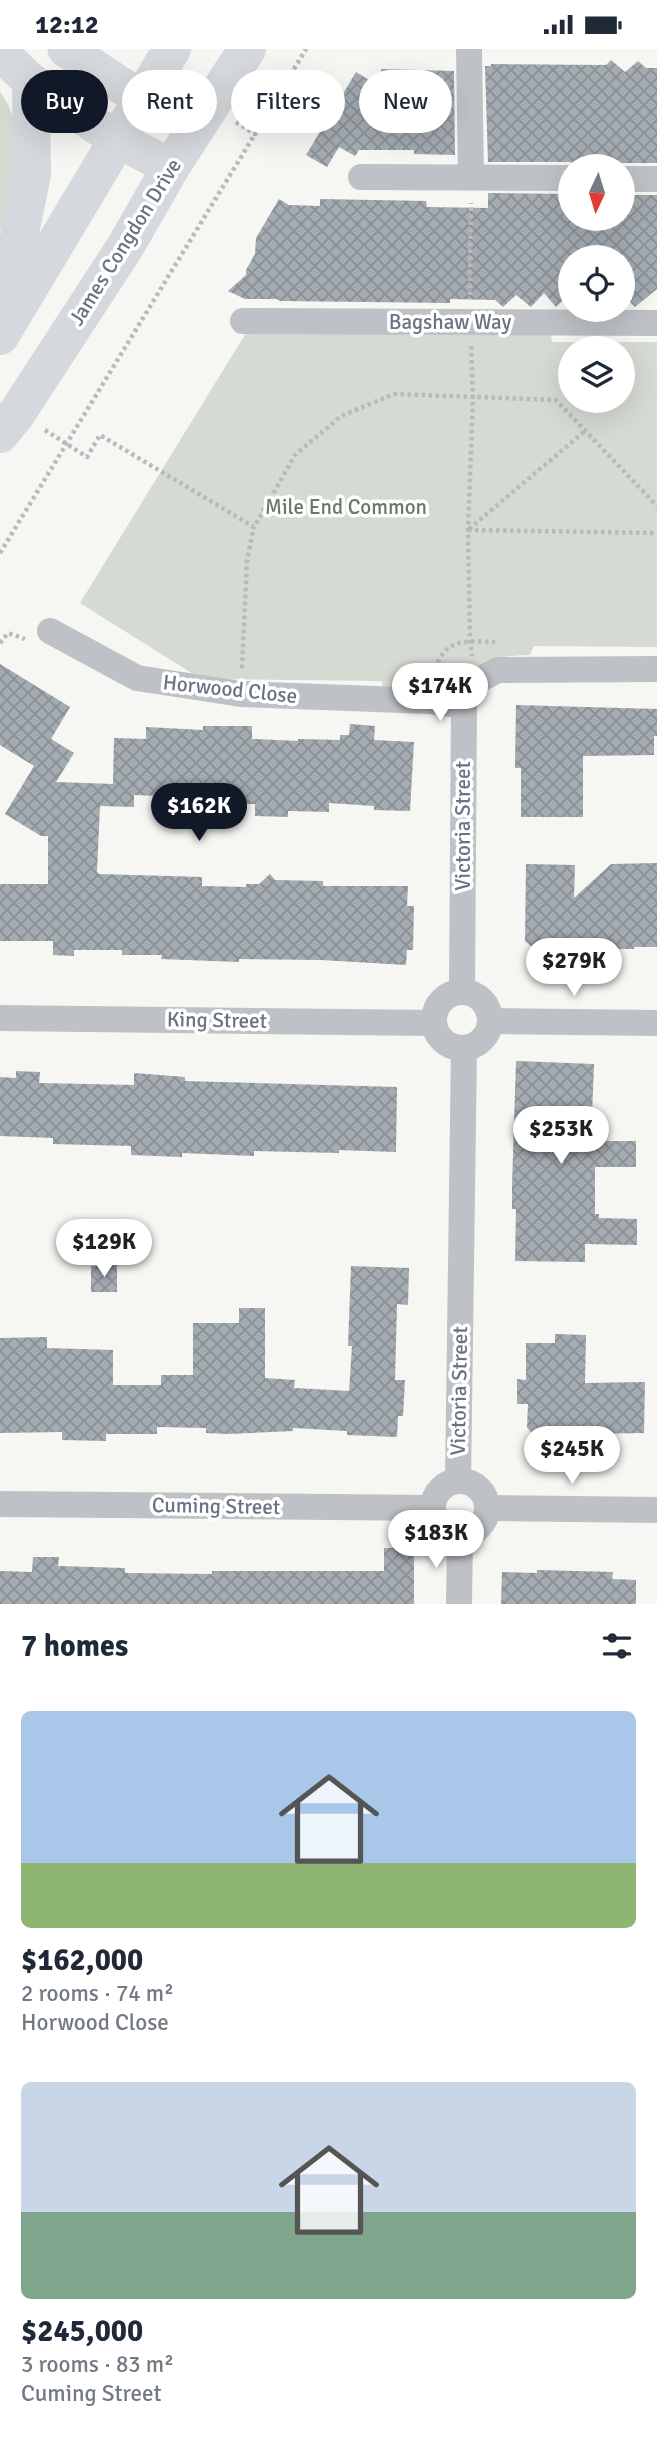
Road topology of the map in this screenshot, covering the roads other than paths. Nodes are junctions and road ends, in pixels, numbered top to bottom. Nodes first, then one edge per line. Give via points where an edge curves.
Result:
1 (66, 49) edge
2 (172, 49) edge
3 (247, 49) edge
4 (468, 49) edge
5 (0, 52) edge
6 (160, 70) edge
7 (21, 73) edge
8 (122, 86) edge
9 (31, 133) edge
10 (107, 133) edge
11 (122, 133) edge
12 (187, 133) edge
13 (191, 136) junction
14 (118, 140) junction
15 (170, 167) junction
16 (361, 177) dead end
17 (471, 177) junction
18 (558, 178) edge
19 (635, 179) edge
20 (657, 179) edge
21 (0, 279) edge
22 (243, 321) dead end
23 (657, 323) edge
24 (0, 335) edge
25 (9, 424) edge
26 (50, 631) dead end
27 (657, 669) edge
28 (464, 706) junction
29 (462, 991) junction
30 (0, 1018) edge
31 (491, 1021) junction
32 (434, 1023) junction
33 (657, 1023) edge
34 (464, 1048) junction
35 (457, 1481) junction
36 (0, 1504) edge
37 (432, 1508) junction
38 (487, 1508) junction
39 (657, 1510) edge
40 (460, 1536) junction
41 (459, 1604) edge

1 - 8 main road
2 - 6 highway
3 - 13 highway, James Congdon Drive
4 - 17 street
5 - 7 main road
9 - 21 highway via 32,175 16,252
10 - 14 main road
11 - 14 highway
12 - 13 highway
13 - 15 highway, James Congdon Drive
14 - 15 main road
14 - 24 highway
15 - 25 highway, James Congdon Drive via 125,247
16 - 17 street
17 - 18 street
19 - 20 street
22 - 23 street, Bagshaw Way
26 - 28 street, Horwood Close via 137,678 241,694
27 - 28 street, Victoria Street via 498,670 470,684
28 - 29 street, Victoria Street
29 - 31 street via 487,1006
29 - 32 street via 445,997 436,1007
30 - 32 street, King Street
31 - 33 street
31 - 34 street via 477,1044
32 - 34 street via 440,1038
34 - 35 street, Victoria Street
35 - 37 street via 435,1495
35 - 38 street via 472,1484 483,1494
36 - 37 street, Cuming Street
37 - 40 street via 436,1522 446,1532
38 - 39 street
38 - 40 street via 483,1522
40 - 41 street

